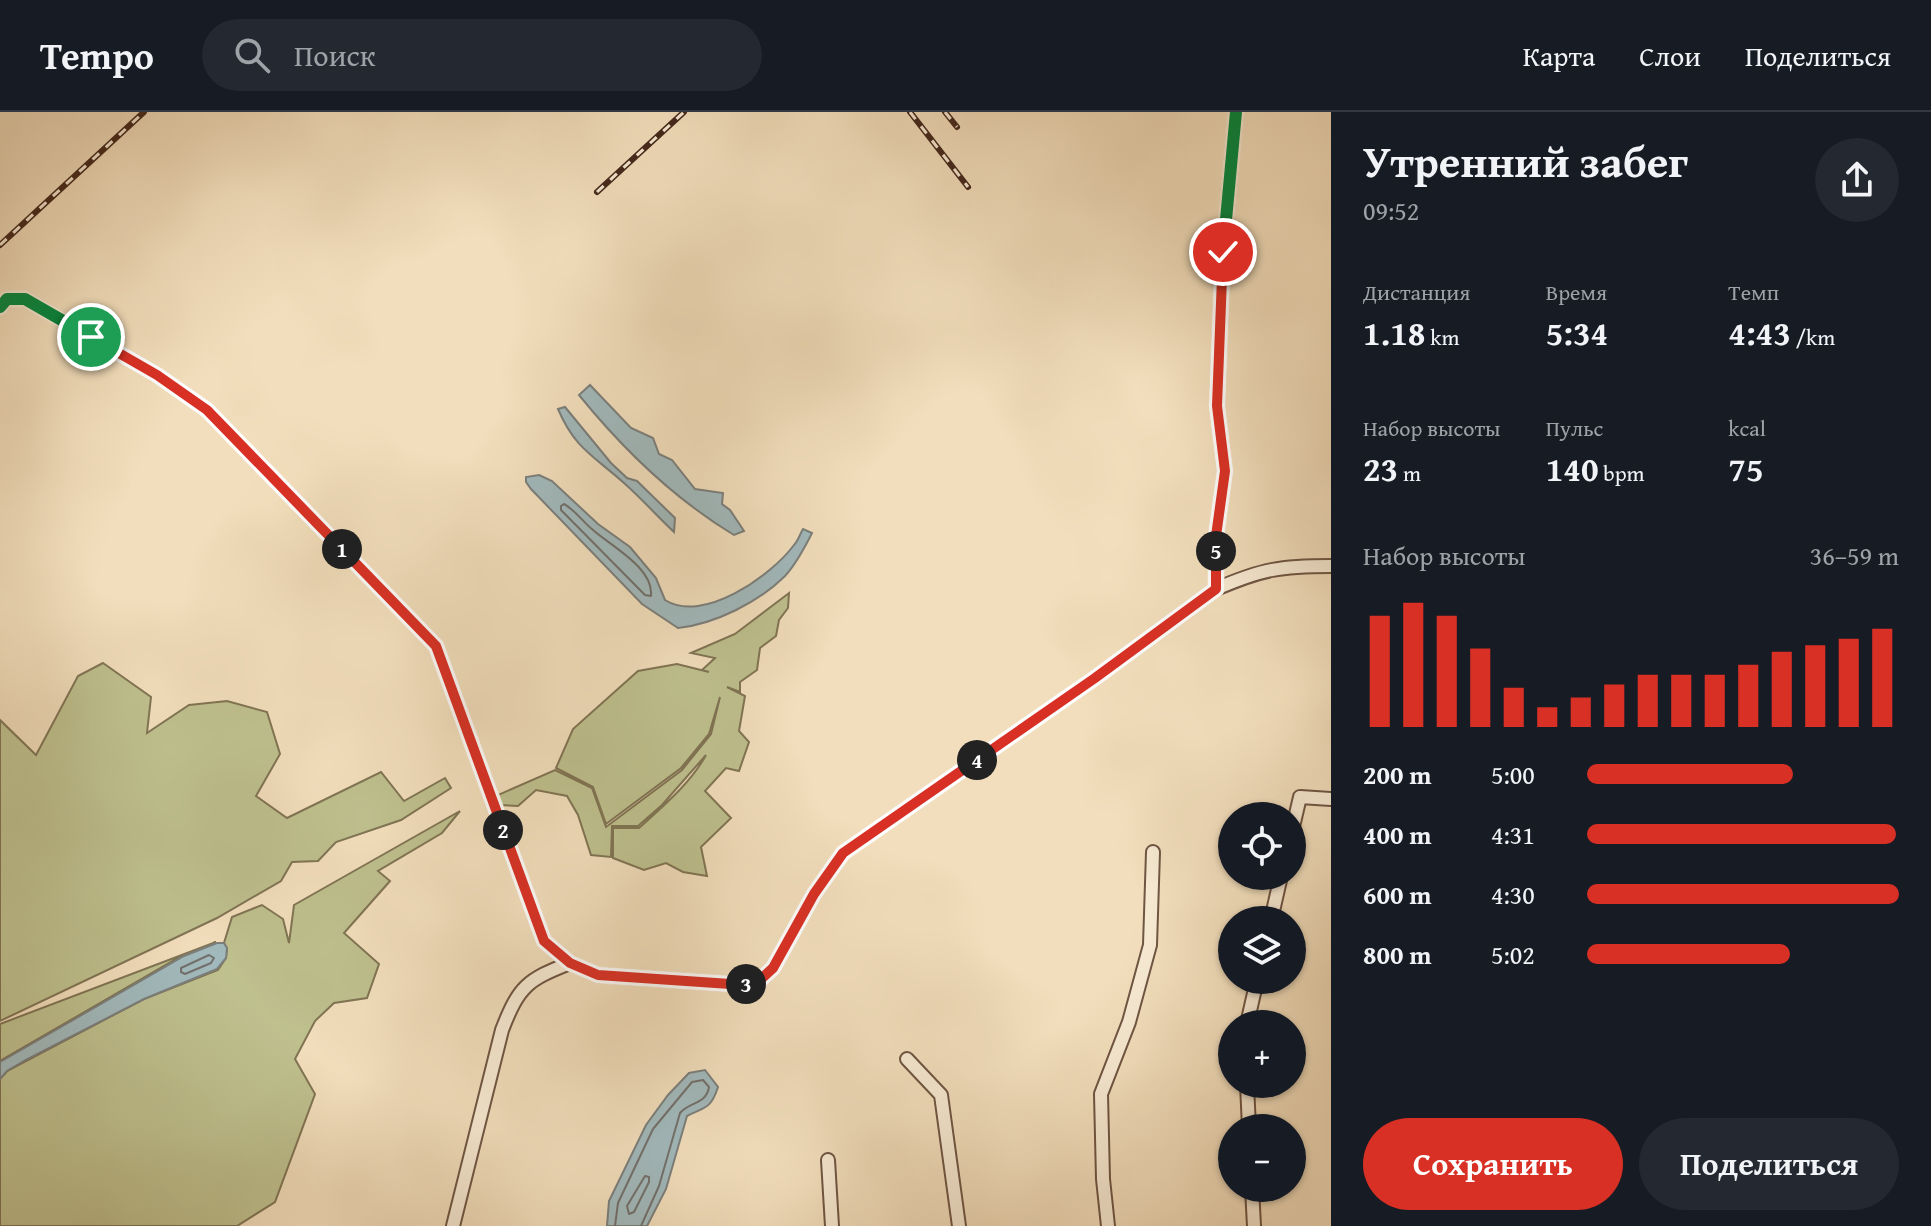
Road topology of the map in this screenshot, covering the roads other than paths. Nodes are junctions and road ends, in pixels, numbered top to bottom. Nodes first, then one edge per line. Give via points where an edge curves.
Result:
1 (1236, 112) edge
2 (0, 307) edge
3 (1331, 566) edge
4 (1216, 589) junction
5 (1331, 799) edge
6 (1299, 802) edge
7 (1153, 852) dead end
8 (570, 963) junction
9 (907, 1059) dead end
10 (828, 1160) dead end
11 (1253, 1202) edge
12 (453, 1226) edge
13 (832, 1226) edge
14 (959, 1226) edge
15 (1108, 1226) edge
16 (1254, 1226) edge

1 - 4 street via 1223,252 1217,406 1225,471 1216,536
2 - 8 street via 7,299 25,299 207,410 436,646 544,941
3 - 4 street via 1286,566
4 - 8 street via 843,853 773,968 760,980 745,985 598,975
5 - 6 street via 1300,797
7 - 15 street via 1150,945 1129,1022 1101,1094
8 - 12 street via 535,977 514,1000
9 - 14 street via 941,1095
10 - 13 street
11 - 16 street

